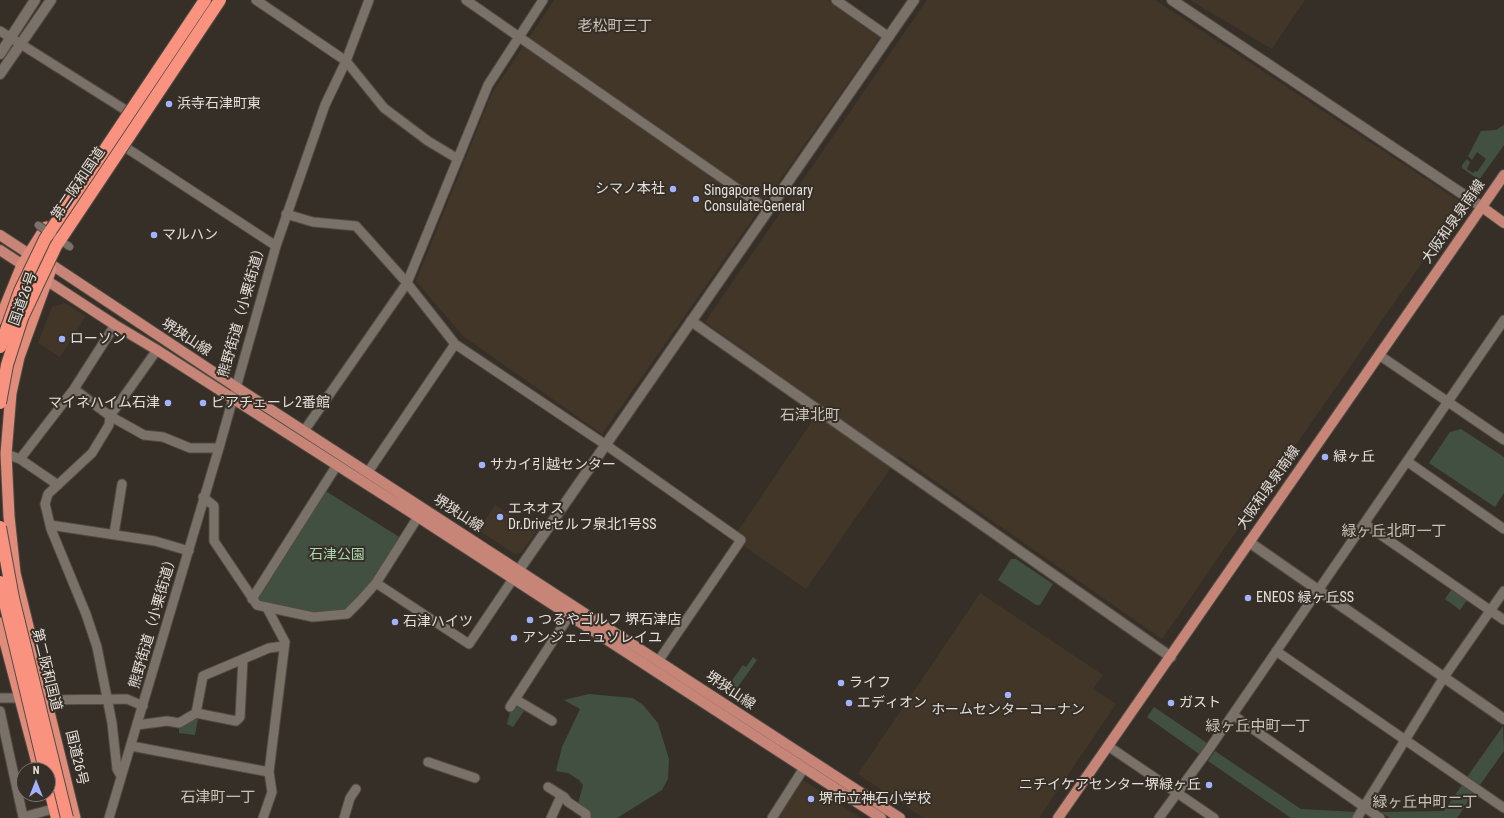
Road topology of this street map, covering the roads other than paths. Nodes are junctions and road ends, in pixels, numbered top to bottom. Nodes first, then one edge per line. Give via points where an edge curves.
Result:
1 (35, 0) edge
2 (51, 0) edge
3 (200, 0) edge
4 (205, 0) edge
5 (220, 0) edge
6 (225, 0) edge
7 (256, 0) edge
8 (369, 0) edge
9 (466, 0) edge
10 (543, 0) edge
11 (836, 0) edge
12 (914, 0) edge
13 (1172, 0) edge
14 (0, 31) edge
15 (11, 37) junction
16 (518, 37) junction
17 (889, 37) junction
18 (20, 43) junction
19 (0, 54) edge
20 (346, 61) junction
21 (0, 74) edge
22 (127, 111) junction
23 (125, 147) junction
24 (458, 159) junction
25 (1504, 175) edge
26 (1482, 207) junction
27 (768, 210) junction
28 (286, 214) junction
29 (1504, 223) edge
30 (38, 225) dead end
31 (0, 235) edge
32 (276, 246) junction
33 (70, 247) dead end
34 (0, 250) edge
35 (29, 254) junction
36 (22, 265) junction
37 (52, 265) junction
38 (47, 279) junction
39 (407, 283) junction
40 (0, 319) edge
41 (1504, 320) edge
42 (691, 321) junction
43 (115, 325) junction
44 (1500, 334) edge
45 (456, 344) junction
46 (0, 347) edge
47 (157, 350) junction
48 (1379, 355) junction
49 (236, 387) junction
50 (74, 389) junction
51 (232, 398) junction
52 (1449, 401) junction
53 (0, 403) edge
54 (110, 416) junction
55 (304, 431) junction
56 (1504, 440) edge
57 (606, 445) junction
58 (219, 448) junction
59 (6, 454) junction
60 (20, 458) junction
61 (1408, 462) junction
62 (337, 465) junction
63 (368, 472) junction
64 (122, 484) dead end
65 (58, 485) junction
66 (203, 497) junction
67 (418, 517) junction
68 (1365, 524) junction
69 (50, 525) junction
70 (0, 527) edge
71 (1504, 529) edge
72 (114, 534) junction
73 (1249, 542) junction
74 (189, 551) junction
75 (519, 569) junction
76 (513, 579) junction
77 (0, 582) edge
78 (376, 583) junction
79 (1318, 590) junction
80 (1504, 591) edge
81 (252, 599) junction
82 (267, 608) junction
83 (1490, 610) junction
84 (569, 616) junction
85 (1504, 620) edge
86 (1, 630) edge
87 (284, 646) junction
88 (1276, 651) junction
89 (1171, 656) junction
90 (242, 659) junction
91 (659, 660) junction
92 (1444, 677) junction
93 (19, 697) junction
94 (0, 698) edge
95 (107, 698) junction
96 (46, 701) junction
97 (143, 706) junction
98 (0, 711) edge
99 (196, 713) junction
100 (1232, 715) junction
101 (1504, 719) edge
102 (552, 721) dead end
103 (137, 725) junction
104 (1405, 741) junction
105 (131, 746) junction
106 (1108, 746) junction
107 (37, 762) edge
108 (43, 762) edge
109 (428, 762) dead end
110 (804, 768) junction
111 (269, 772) junction
112 (121, 776) junction
113 (475, 778) dead end
114 (548, 787) dead end
115 (356, 789) dead end
116 (1178, 793) junction
117 (561, 796) junction
118 (48, 802) edge
119 (51, 802) edge
120 (1364, 808) junction
121 (1504, 808) edge
122 (53, 815) edge
123 (67, 818) edge
124 (75, 818) edge
125 (109, 818) edge
126 (263, 818) edge
127 (344, 818) edge
128 (551, 818) edge
129 (586, 818) edge
130 (772, 818) edge
131 (881, 818) edge
132 (900, 818) edge
133 (1058, 818) edge
134 (1159, 818) edge
135 (1214, 818) edge
136 (1358, 818) edge
137 (1380, 818) edge

1 - 15 street
2 - 18 street
3 - 22 highway, 国道26号
4 - 46 highway, 第二阪和国道, bridge via 45,239 20,291
5 - 53 highway, 第二阪和国道, bridge via 56,246 22,318
6 - 23 highway, 国道26号
7 - 20 street
8 - 20 street, 熊野街道（小栗街道）
9 - 16 street
10 - 16 street
11 - 17 street
12 - 17 street
13 - 26 street
14 - 15 street
15 - 18 street
15 - 19 street
16 - 24 street via 488,85
16 - 27 street
17 - 27 street
18 - 21 street
18 - 22 street
20 - 24 street via 384,108 428,141
20 - 28 street, 熊野街道（小栗街道） via 325,105
22 - 35 highway, 国道26号
23 - 32 street
23 - 37 highway, 国道26号 via 72,225
24 - 39 street
25 - 26 main road, 大阪和泉泉南線
26 - 29 main road
26 - 48 main road, 大阪和泉泉南線
27 - 42 street
28 - 32 street, 熊野街道（小栗街道）
28 - 39 street via 313,222 356,226
30 - 33 street, bridge
31 - 35 main road, 堺狭山線
32 - 49 street, 熊野街道（小栗街道）
34 - 36 main road, 堺狭山線
35 - 36 highway, 国道26号
35 - 37 main road, 堺狭山線
36 - 38 main road, 堺狭山線
36 - 40 highway, 国道26号
37 - 38 highway, 国道26号
37 - 49 main road, 堺狭山線
38 - 43 main road, 堺狭山線
38 - 59 highway, 国道26号 via 19,357 11,393
39 - 45 street
39 - 55 street
41 - 44 street
42 - 57 street
42 - 89 street
43 - 47 main road, 堺狭山線
43 - 50 street
44 - 52 street
45 - 57 street
45 - 63 street
47 - 51 main road, 堺狭山線
47 - 54 street
48 - 52 street
48 - 73 main road, 大阪和泉泉南線
49 - 51 street, 熊野街道（小栗街道）
49 - 55 main road, 堺狭山線
50 - 54 street
50 - 60 street
51 - 58 street, 熊野街道（小栗街道）
51 - 62 main road, 堺狭山線
52 - 56 street
52 - 61 street
54 - 58 street via 144,435 163,437 190,448
54 - 65 street via 109,425 92,454
55 - 63 main road, 堺狭山線
57 - 75 street
57 - 91 street via 741,540
58 - 66 street, 熊野街道（小栗街道）
59 - 60 street
59 - 96 highway, 国道26号 via 10,545
60 - 65 street
61 - 68 street
61 - 71 street
62 - 67 main road, 堺狭山線
62 - 81 street
63 - 75 main road, 堺狭山線
64 - 72 street
65 - 69 street via 48,494 45,504
66 - 74 street, 熊野街道（小栗街道）
66 - 81 street via 214,506 214,541
67 - 76 main road, 堺狭山線
67 - 78 street
68 - 79 street
68 - 83 street
69 - 72 street
69 - 95 street via 97,647
70 - 123 highway, 第二阪和国道, bridge via 13,598
72 - 74 street via 155,541
73 - 79 street
73 - 89 main road, 大阪和泉泉南線
74 - 97 street, 熊野街道（小栗街道）
75 - 76 street
75 - 91 main road, 堺狭山線
76 - 78 street via 469,644
76 - 84 main road, 堺狭山線
77 - 108 highway, 第二阪和国道, bridge
78 - 82 street via 347,614 313,617
79 - 88 street
79 - 92 street
80 - 83 street
81 - 82 street via 257,605
82 - 87 street via 285,642
83 - 85 street
83 - 92 street
84 - 102 street via 512,703
84 - 110 main road, 堺狭山線
86 - 93 highway
87 - 90 street via 269,648
87 - 111 street
88 - 100 street
88 - 104 street
89 - 106 main road, 大阪和泉泉南線
90 - 99 street via 202,676
90 - 99 street via 240,716 236,721
91 - 132 main road, 堺狭山線
92 - 101 street
92 - 104 street
93 - 94 street
93 - 96 street
93 - 107 highway
95 - 96 street
95 - 97 street via 127,699
95 - 112 street via 116,768
96 - 124 highway, 国道26号
97 - 103 street, 熊野街道（小栗街道）
98 - 122 street via 23,817
99 - 103 street via 179,723 167,721
100 - 116 street
100 - 120 street
103 - 105 street, 熊野街道（小栗街道）
104 - 120 street
104 - 121 street
105 - 111 street
105 - 112 street, 熊野街道（小栗街道）
106 - 116 street
106 - 133 main road, 大阪和泉泉南線
109 - 113 street
110 - 130 street
110 - 131 main road, 堺狭山線
111 - 126 street via 272,792
112 - 125 street, 熊野街道（小栗街道）
114 - 117 street
115 - 127 street via 350,798
116 - 134 street
116 - 135 street
117 - 128 street
117 - 129 street via 586,814
118 - 122 highway
119 - 122 highway
120 - 136 street
120 - 137 street

